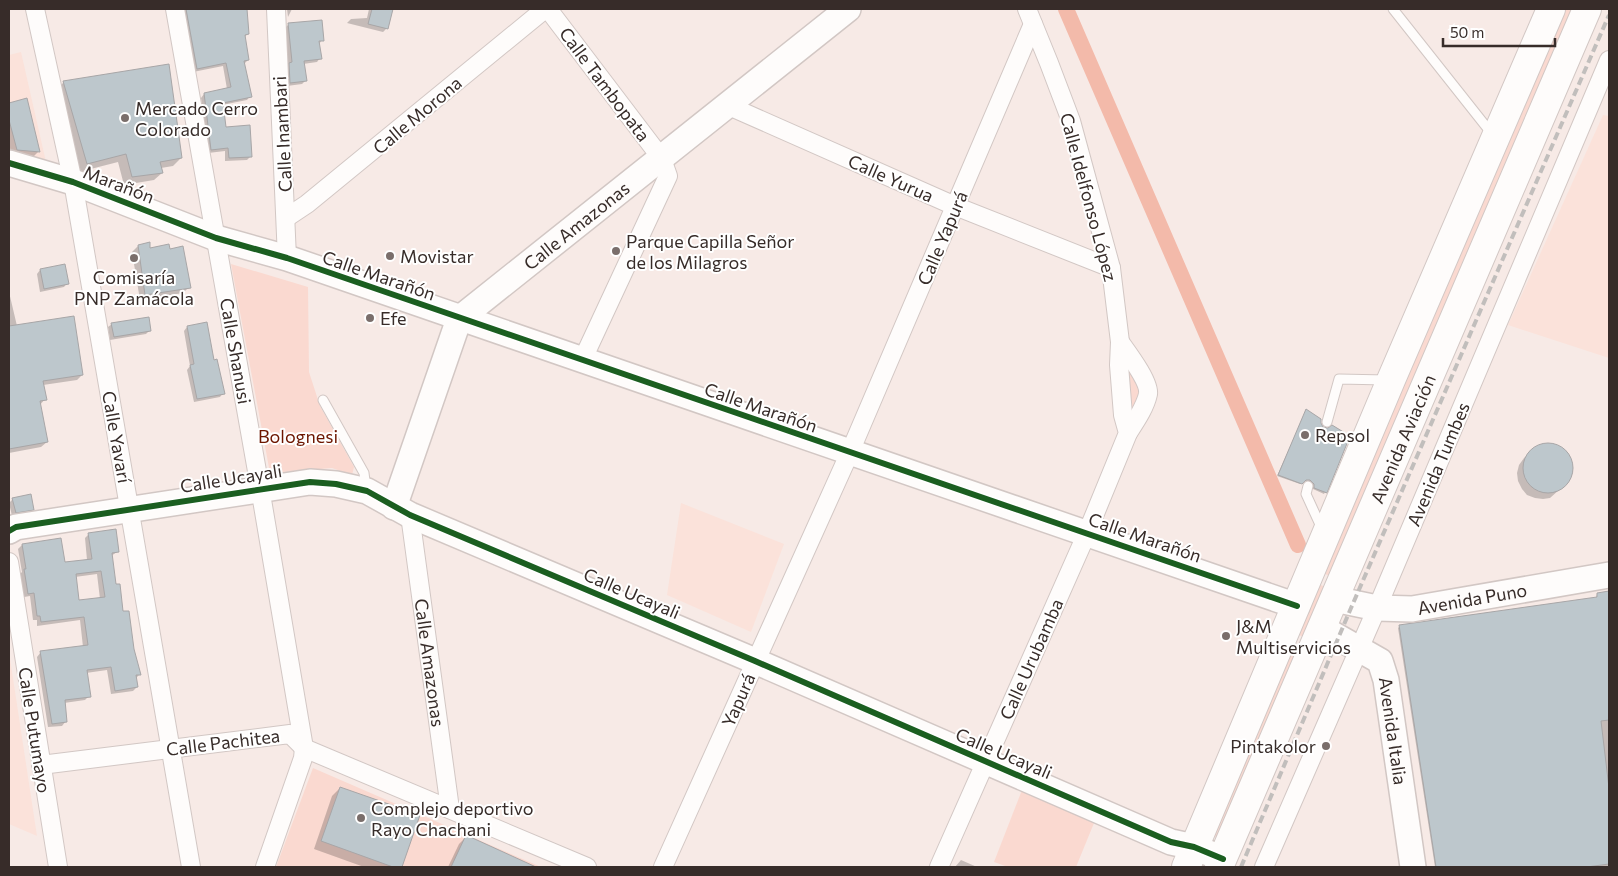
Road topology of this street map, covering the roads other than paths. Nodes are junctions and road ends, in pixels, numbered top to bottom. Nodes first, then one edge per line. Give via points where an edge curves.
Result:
1 (35, 9) edge
2 (175, 9) edge
3 (276, 9) edge
4 (547, 9) edge
5 (848, 9) edge
6 (1393, 9) edge
7 (1551, 9) edge
8 (1587, 9) edge
9 (1030, 16) edge
10 (1609, 61) edge
11 (729, 106) junction
12 (1495, 138) junction
13 (662, 159) junction
14 (9, 163) edge
15 (73, 182) junction
16 (956, 206) junction
17 (286, 218) junction
18 (216, 238) junction
19 (287, 258) junction
20 (1112, 268) junction
21 (459, 319) junction
22 (1120, 342) junction
23 (582, 361) junction
24 (1391, 380) junction
25 (324, 400) dead end
26 (1327, 422) dead end
27 (1128, 433) junction
28 (850, 452) junction
29 (1308, 486) dead end
30 (260, 488) junction
31 (367, 491) junction
32 (129, 509) junction
33 (402, 511) junction
34 (9, 532) edge
35 (1086, 533) junction
36 (1326, 537) junction
37 (9, 562) edge
38 (1609, 575) edge
39 (1334, 599) junction
40 (1297, 606) junction
41 (1377, 608) junction
42 (1322, 628) junction
43 (1358, 649) junction
44 (755, 661) junction
45 (304, 748) junction
46 (170, 749) junction
47 (985, 761) junction
48 (41, 765) junction
49 (450, 810) junction
50 (1190, 857) edge
51 (1221, 863) edge
52 (58, 867) edge
53 (191, 867) edge
54 (265, 867) edge
55 (587, 867) edge
56 (663, 867) edge
57 (939, 867) edge
58 (1264, 867) edge
59 (1413, 867) edge

1 - 15 street, Calle Yavarí
2 - 18 street, Calle Shanusi
3 - 17 street, Calle Inambari
4 - 13 street, Calle Tambopata
4 - 17 street, Calle Morona
5 - 11 street, Calle Amazonas
6 - 12 lane
7 - 12 main road, Avenida Aviación
8 - 39 main road, Avenida Aviación
9 - 16 street, Calle Yapurá
9 - 20 street, Calle Idelfonso López via 1071,122
10 - 41 street, Avenida Tumbes
11 - 13 street, Calle Amazonas
11 - 16 street, Calle Yurua
12 - 24 main road, Avenida Aviación
13 - 21 street, Calle Amazonas
13 - 23 street via 668,176
14 - 15 street, Marañón
15 - 18 street, Marañón
15 - 32 street, Calle Yavarí
16 - 20 street, Calle Yurua
16 - 28 street, Calle Yapurá
17 - 19 street, Calle Inambari
18 - 19 street, Calle Marañón
18 - 30 street, Calle Shanusi
19 - 21 street, Calle Marañón
20 - 22 street, Calle Idelfonso López
21 - 23 street, Calle Marañón
21 - 33 street, Calle Amazonas
22 - 27 street, Calle Idelfonso López via 1123,415
22 - 27 street via 1133,360 1148,393
23 - 28 street, Calle Marañón
24 - 26 lane via 1339,380
24 - 36 main road, Avenida Aviación
25 - 31 lane via 364,473
27 - 35 street
28 - 35 street, Calle Marañón
28 - 44 street, Yapurá
29 - 36 lane via 1306,494
30 - 31 street, Calle Ucayali via 310,482
30 - 32 street, Calle Ucayali
30 - 45 street, Calle Shanusi
31 - 33 street, Calle Ucayali
32 - 34 street, Calle Ucayali via 16,527
32 - 46 street, Calle Yavarí
33 - 44 street, Calle Ucayali
33 - 49 street, Calle Amazonas
35 - 40 street, Calle Marañón
35 - 47 street, Calle Urubamba
36 - 40 main road, Avenida Aviación
37 - 48 street, Calle Putumayo
38 - 41 street, Avenida Puno via 1412,608
39 - 41 street, Avenida Puno
39 - 42 main road, Avenida Aviación
40 - 50 main road, Avenida Aviación
41 - 43 street, Avenida Tumbes
42 - 43 street, Avenida Italia
42 - 51 main road, Avenida Aviación
43 - 58 street, Avenida Tumbes
43 - 59 street, Avenida Italia via 1380,661 1386,680
44 - 47 street, Calle Ucayali
44 - 56 street, Yapurá
45 - 46 street, Calle Pachitea via 290,734
45 - 49 street, Calle Pachitea
45 - 54 street, Calle Shanusi
46 - 48 street, Calle Pachitea
46 - 53 street, Calle Yavarí
47 - 50 street, Calle Ucayali via 1171,842
47 - 57 street, Calle Urubamba
48 - 52 street, Calle Putumayo
49 - 55 street, Calle Pachitea
50 - 51 street, Calle Ucayali

